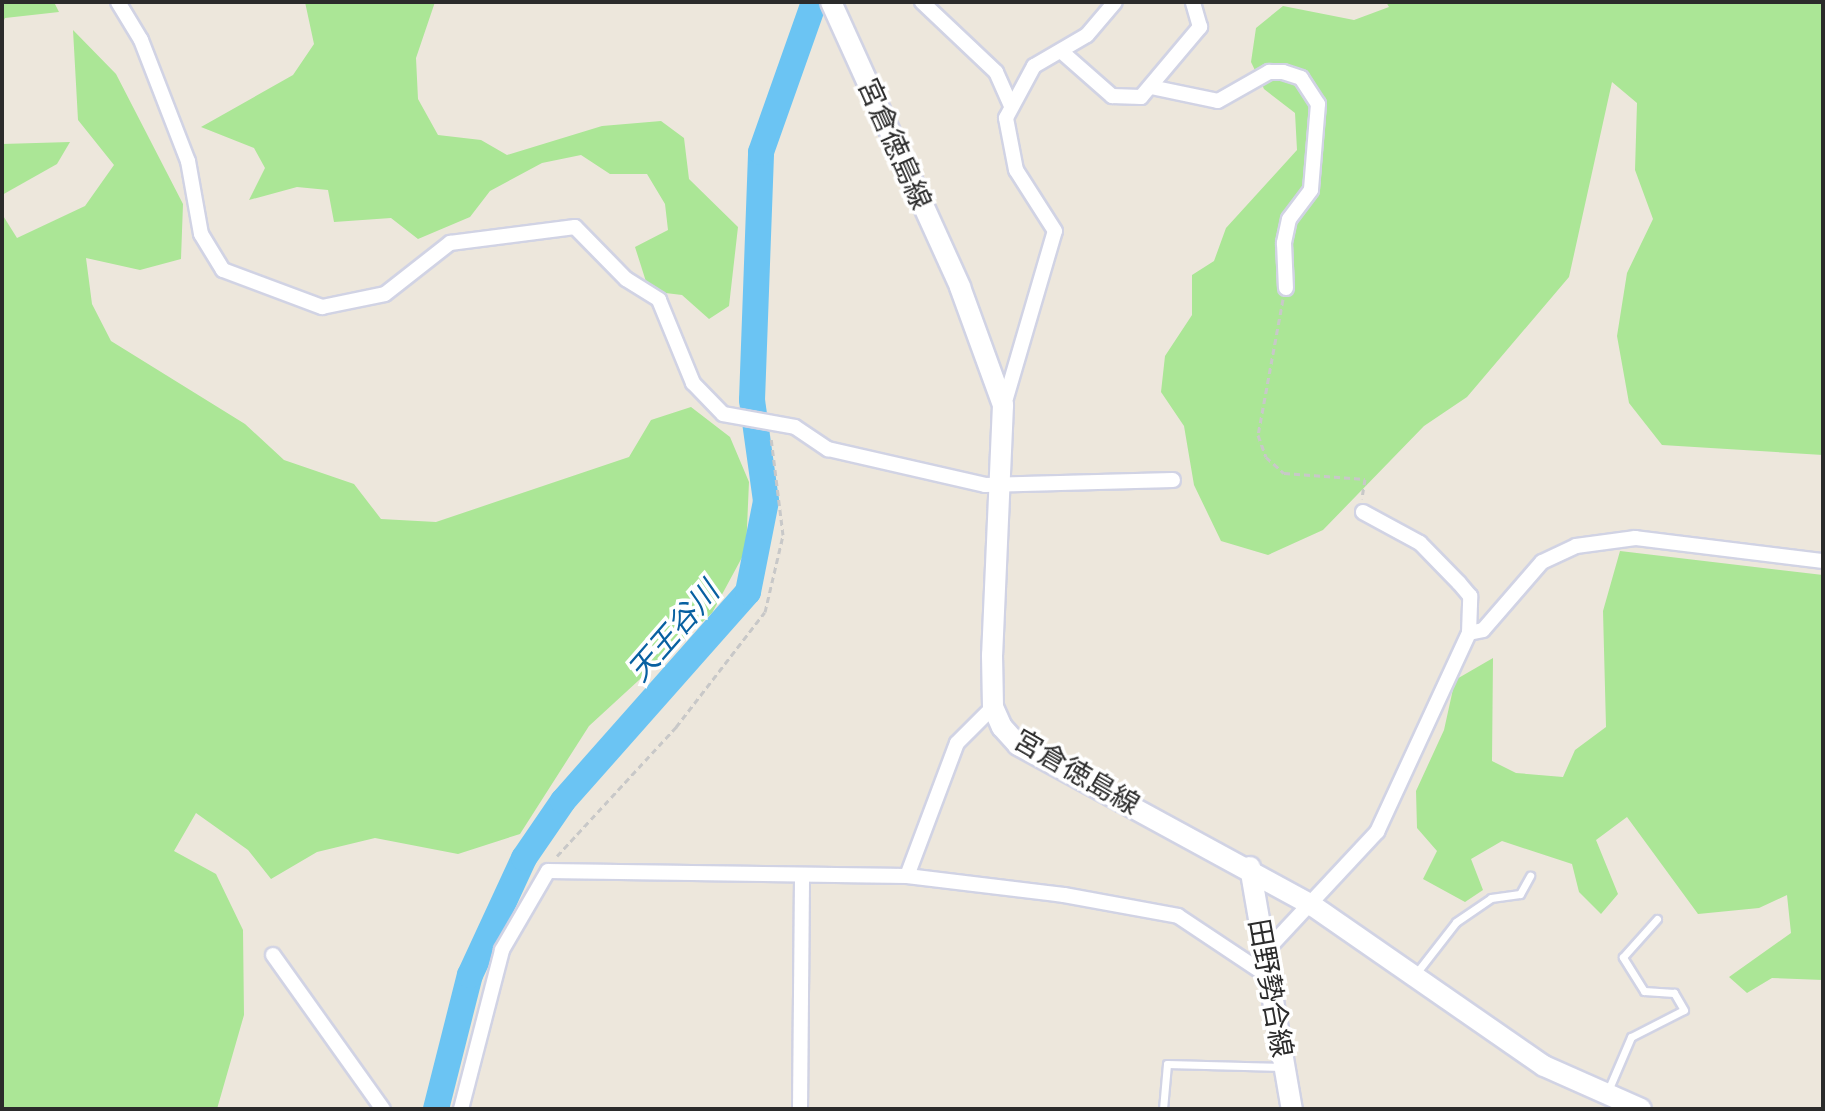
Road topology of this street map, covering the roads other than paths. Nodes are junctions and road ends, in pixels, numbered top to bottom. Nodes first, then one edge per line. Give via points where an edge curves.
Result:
1 (118, 2) edge
2 (831, 2) edge
3 (922, 2) edge
4 (1115, 2) edge
5 (1193, 2) edge
6 (1062, 52) junction
7 (1151, 87) junction
8 (1011, 106) junction
9 (1286, 288) road end
10 (1003, 405) junction
11 (1173, 480) dead end
12 (1002, 483) junction
13 (1363, 512) road end
14 (1823, 561) edge
15 (1469, 633) junction
16 (993, 707) junction
17 (1250, 867) junction
18 (802, 876) junction
19 (907, 876) junction
20 (1530, 876) dead end
21 (1313, 906) junction
22 (1657, 919) dead end
23 (1264, 953) junction
24 (273, 955) dead end
25 (1268, 976) junction
26 (1414, 977) junction
27 (1285, 1067) junction
28 (1607, 1093) junction
29 (383, 1109) edge
30 (461, 1109) edge
31 (800, 1109) edge
32 (1163, 1109) edge
33 (1292, 1109) edge
34 (1641, 1109) edge

1 - 12 street via 141,40 188,161 201,234 223,270 297,300 336,305 385,294 450,243 575,227 626,279 659,300 705,402 745,419 768,420 828,449
2 - 10 main road, 宮倉徳島線 via 960,287
3 - 8 street via 996,72
4 - 6 street
5 - 7 street via 1200,27
6 - 7 street via 1112,96 1141,97
6 - 8 street via 1034,66
7 - 9 street via 1218,101 1269,72 1301,78 1318,104 1311,190 1289,219 1284,243
8 - 10 street via 1011,157 1055,231
10 - 12 main road, 宮倉徳島線
11 - 12 street
12 - 16 main road, 宮倉徳島線
13 - 15 street via 1420,543 1470,596
14 - 15 street via 1635,538 1576,546 1542,562 1483,630
15 - 21 street via 1377,832
16 - 17 main road, 宮倉徳島線 via 1018,745
16 - 19 street via 957,743
17 - 21 main road, 宮倉徳島線
17 - 23 main road, 田野勢合線
18 - 19 street
18 - 30 street via 548,871 502,950
18 - 31 street
19 - 25 street via 1158,910
20 - 26 lane via 1520,894 1491,898 1456,922
21 - 23 street
21 - 26 main road, 宮倉徳島線
22 - 28 lane via 1623,957 1644,991 1674,993 1684,1010 1631,1037
23 - 25 main road, 田野勢合線
24 - 29 street
25 - 27 main road, 田野勢合線
26 - 28 main road, 宮倉徳島線 via 1544,1066
27 - 32 lane via 1167,1064
27 - 33 main road, 田野勢合線
28 - 34 main road, 宮倉徳島線

